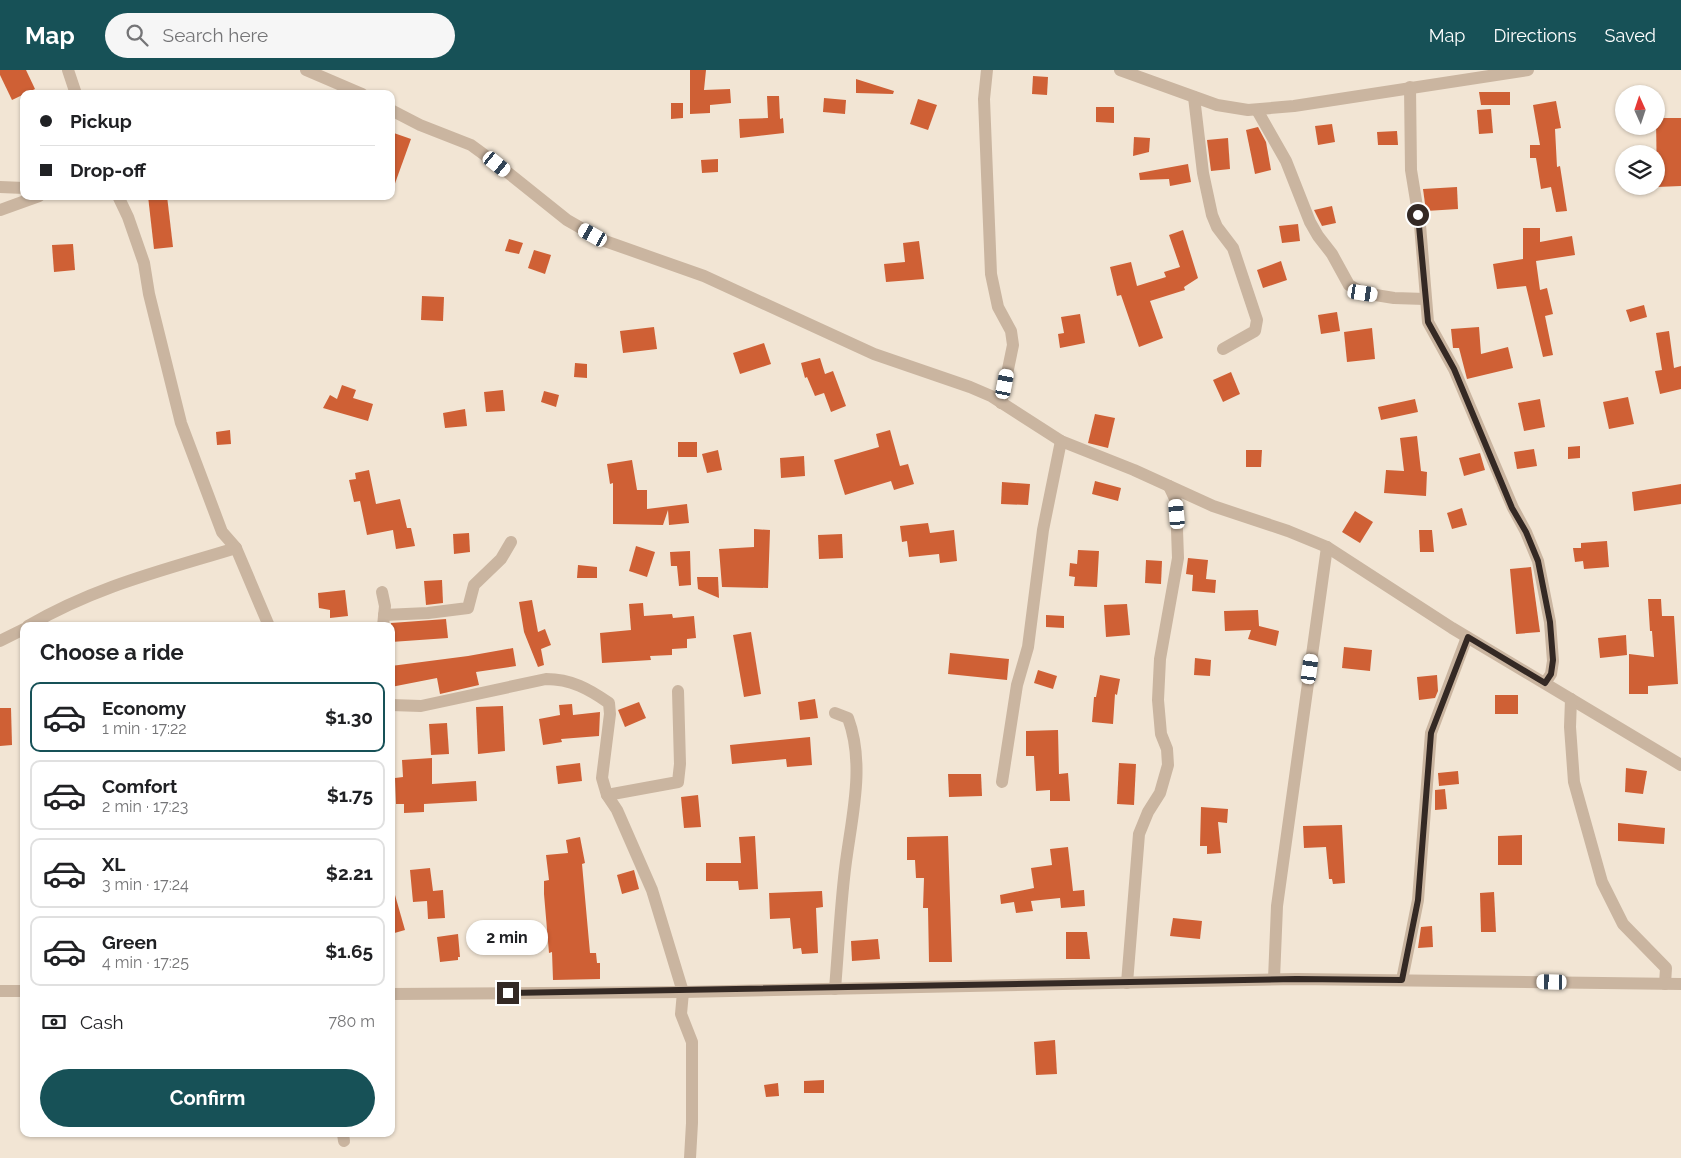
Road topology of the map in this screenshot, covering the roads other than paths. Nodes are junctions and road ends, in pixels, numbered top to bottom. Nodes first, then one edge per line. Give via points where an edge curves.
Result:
1 (68, 70) edge
2 (306, 70) edge
3 (987, 70) edge
4 (1120, 70) edge
5 (1528, 70) edge
6 (1410, 87) junction
7 (75, 90) edge
8 (353, 90) edge
9 (1194, 97) junction
10 (1257, 110) junction
11 (395, 112) edge
12 (0, 187) edge
13 (20, 188) edge
14 (28, 200) edge
15 (120, 200) edge
16 (0, 210) edge
17 (1425, 299) junction
18 (1223, 349) dead end
19 (1001, 403) junction
20 (1061, 442) junction
21 (1169, 486) junction
22 (511, 542) dead end
23 (1327, 547) junction
24 (236, 548) junction
25 (382, 592) dead end
26 (384, 621) edge
27 (36, 622) edge
28 (267, 622) edge
29 (20, 631) edge
30 (1468, 637) junction
31 (0, 641) edge
32 (1545, 683) junction
33 (678, 691) dead end
34 (1571, 698) junction
35 (395, 705) edge
36 (835, 713) dead end
37 (1681, 765) edge
38 (1002, 782) dead end
39 (607, 795) junction
40 (1274, 979) junction
41 (1402, 980) junction
42 (1127, 983) junction
43 (1665, 984) junction
44 (1681, 984) edge
45 (834, 989) junction
46 (0, 991) edge
47 (20, 991) edge
48 (683, 992) junction
49 (395, 994) edge
50 (690, 1158) edge

1 - 7 street
2 - 8 street
3 - 19 street via 985,109 991,274 998,307 1011,331 1013,345
4 - 9 street
5 - 6 street
6 - 10 street
6 - 17 street via 1411,170 1425,274
9 - 10 street via 1217,105
9 - 18 street via 1203,173 1212,215 1216,227 1233,248 1257,320 1255,331
10 - 17 street via 1286,161 1310,222 1349,285 1363,293
11 - 19 street via 471,145 567,220 602,240 704,276 874,354 970,387
12 - 13 street
14 - 16 street
15 - 24 street via 144,263 181,423 222,532
17 - 32 street via 1428,322 1454,369 1512,508 1538,561 1550,622 1553,660 1551,674
19 - 20 street
20 - 21 street
20 - 38 street via 1043,530 1028,647 1017,686
21 - 23 street via 1213,506
21 - 42 street via 1176,501 1178,558 1160,659 1158,700 1168,765 1160,793 1139,834
22 - 26 street via 501,559 474,585 468,608
23 - 30 street
23 - 40 street via 1277,906
24 - 27 street via 127,580 88,595
24 - 28 street
25 - 26 street
29 - 31 street
30 - 32 street
30 - 41 street via 1431,733 1418,900
32 - 34 street
33 - 39 street via 678,782
34 - 37 street
34 - 43 street via 1574,782 1594,859 1605,890 1623,924 1666,968
35 - 39 street via 421,706 546,678 585,687 609,703 602,768
36 - 45 street via 848,718 855,737 856,784
39 - 48 street via 617,810 652,890
40 - 41 street
40 - 42 street
41 - 43 street
42 - 45 street
43 - 44 street
45 - 48 street
46 - 47 street
48 - 49 street
48 - 50 street via 681,1014 692,1042

